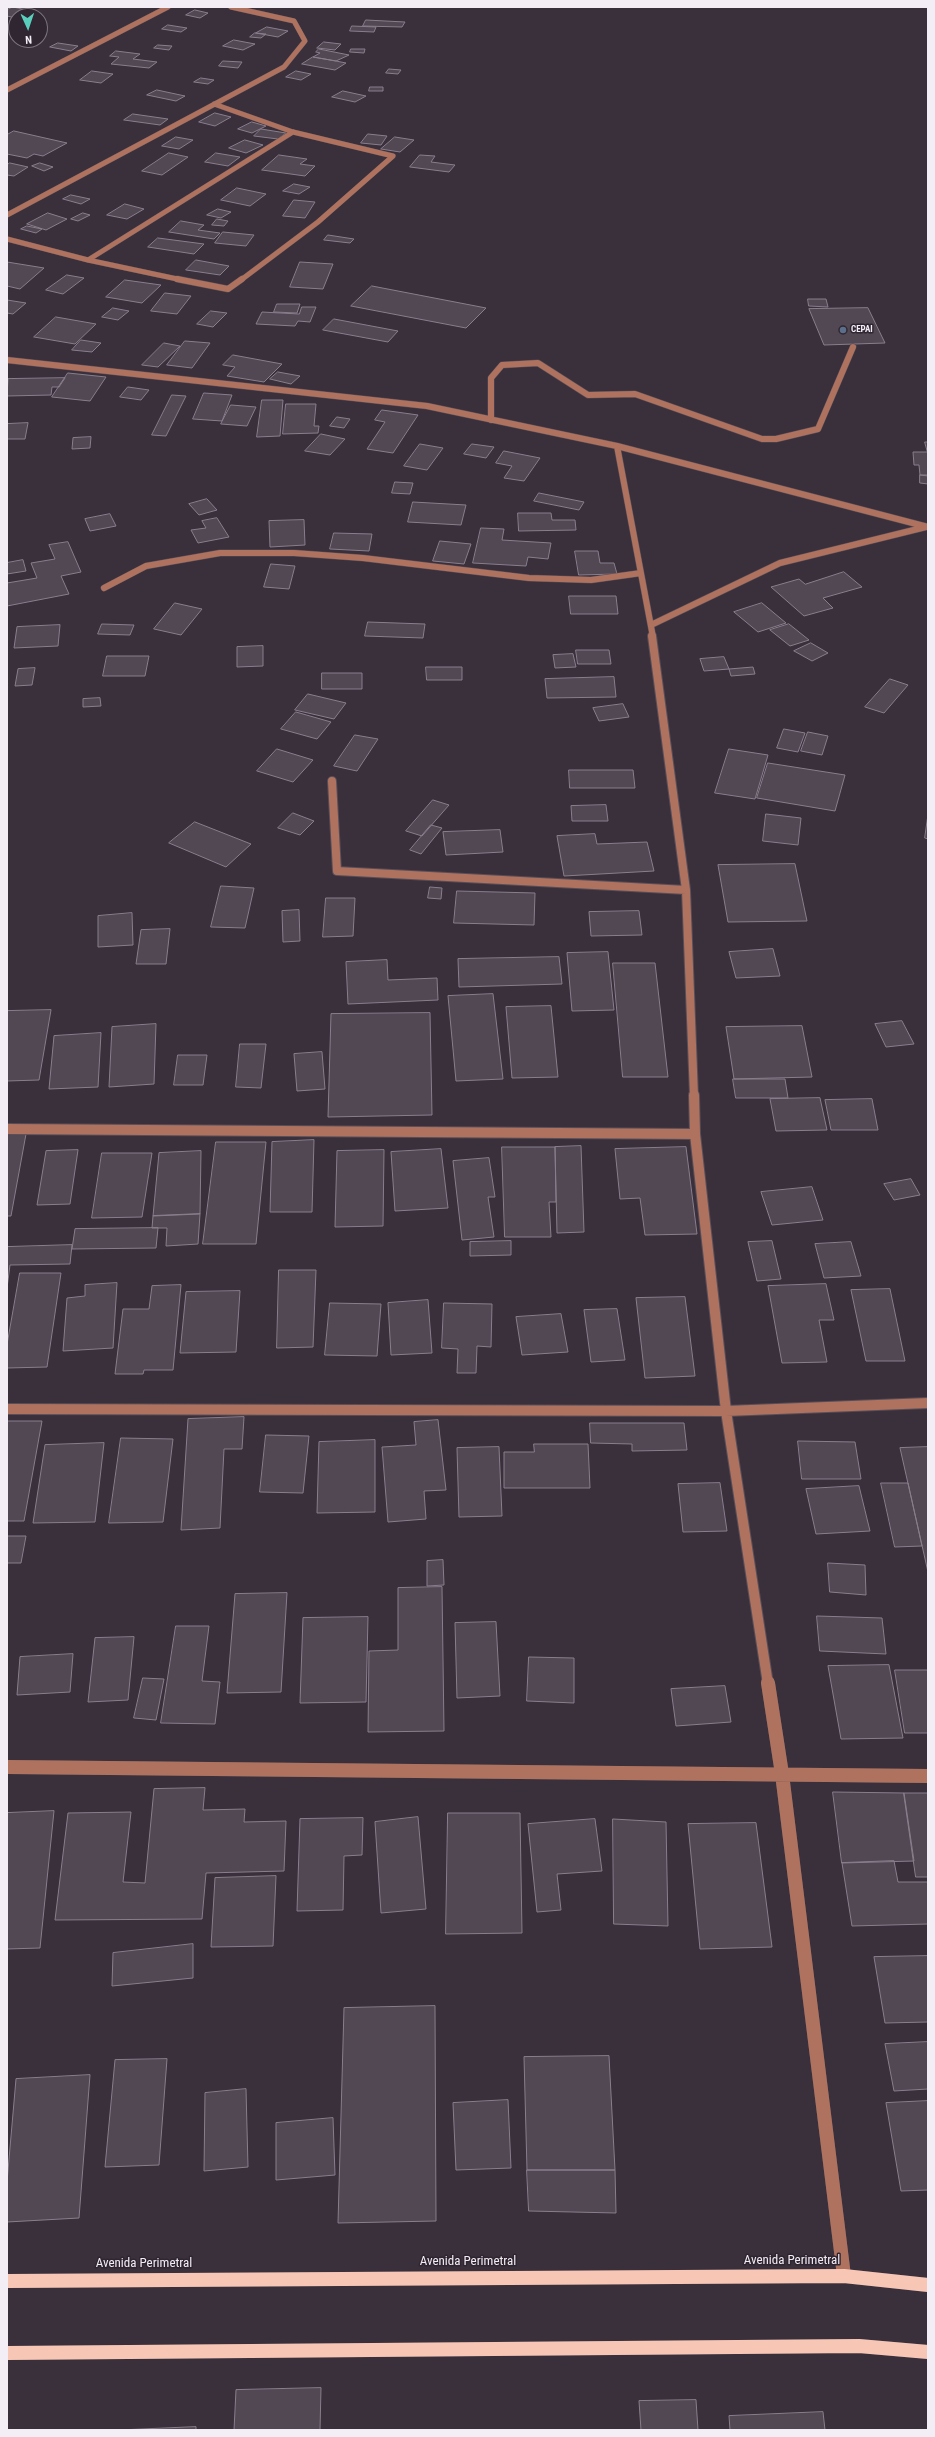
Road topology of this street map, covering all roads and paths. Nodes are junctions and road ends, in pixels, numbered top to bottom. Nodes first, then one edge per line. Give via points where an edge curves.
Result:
1 (168, 7) edge
2 (231, 7) edge
3 (7, 90) edge
4 (214, 104) junction
5 (292, 132) junction
6 (7, 214) edge
7 (7, 239) edge
8 (88, 260) junction
9 (853, 347) dead end
10 (7, 360) edge
11 (491, 420) junction
12 (617, 446) junction
13 (928, 527) edge
14 (641, 573) junction
15 (104, 588) dead end
16 (651, 625) junction
17 (332, 781) dead end
18 (686, 890) junction
19 (7, 1129) edge
20 (695, 1134) junction
21 (928, 1403) edge
22 (7, 1409) edge
23 (726, 1411) junction
24 (7, 1767) edge
25 (782, 1774) junction
26 (928, 1776) edge
27 (844, 2276) junction
28 (7, 2281) edge
29 (928, 2285) edge
30 (928, 2352) edge
31 (7, 2353) edge

1 - 3 street
2 - 4 street via 294,21 305,41 284,67
4 - 5 street
4 - 6 street
5 - 8 street
5 - 8 street via 393,156 318,222 228,289
7 - 8 street
9 - 11 street via 818,429 776,439 762,440 635,394 588,395 538,363 502,365 491,378
10 - 11 street via 427,406
11 - 12 street
12 - 13 street
12 - 14 street
13 - 16 street via 780,563
14 - 15 street via 591,580 536,578 363,558 294,553 220,553 146,566
14 - 16 street
16 - 18 street
17 - 18 street via 337,872
18 - 20 street
19 - 20 street
20 - 23 street
21 - 23 street
22 - 23 street
23 - 25 street
24 - 25 street
25 - 26 street
25 - 27 street
27 - 28 main road, Avenida Perimetral
27 - 29 main road, Avenida Perimetral
30 - 31 main road via 859,2346

